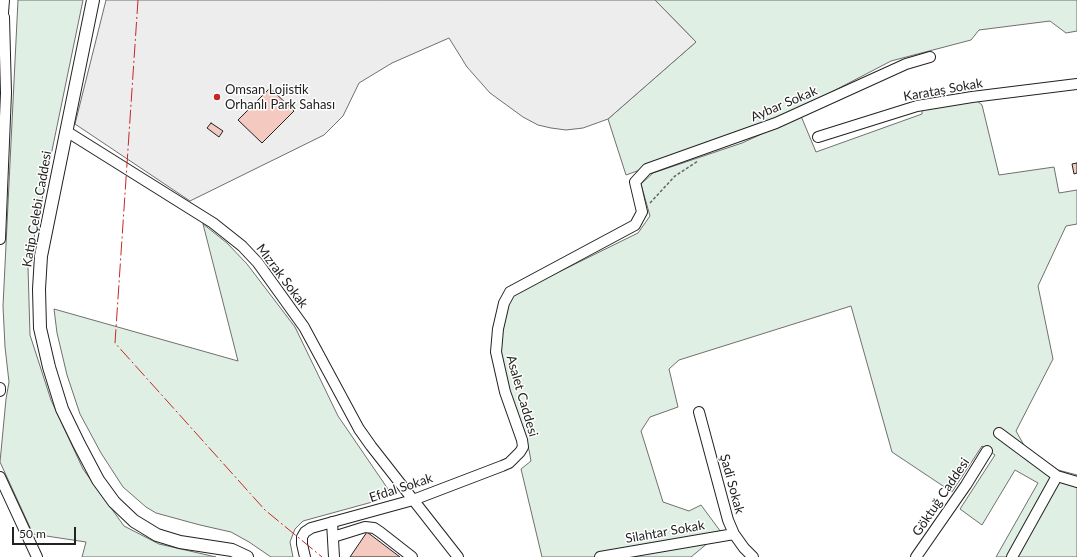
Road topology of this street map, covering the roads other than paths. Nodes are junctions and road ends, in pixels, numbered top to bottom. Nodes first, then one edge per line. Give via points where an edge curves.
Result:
1 (3, 0) edge
2 (93, 0) edge
3 (0, 26) edge
4 (930, 57) dead end
5 (1077, 84) edge
6 (66, 131) junction
7 (818, 137) dead end
8 (642, 212) joint
9 (0, 239) edge
10 (0, 388) edge
11 (0, 391) edge
12 (699, 412) dead end
13 (999, 433) dead end
14 (524, 447) joint
15 (987, 451) dead end
16 (1057, 476) junction
17 (0, 477) edge
18 (1077, 482) edge
19 (413, 500) junction
20 (332, 522) junction
21 (734, 534) junction
22 (333, 537) junction
23 (37, 557) edge
24 (247, 557) edge
25 (305, 557) edge
26 (334, 557) edge
27 (412, 557) edge
28 (458, 557) edge
29 (600, 557) edge
30 (752, 557) edge
31 (916, 557) edge
32 (1012, 557) edge

1 - 3 highway
1 - 9 street via 6,93
2 - 6 main road, Katip Çelebi Caddesi
4 - 8 street, Aybar Sokak via 906,64 776,123 647,169 635,182
5 - 7 street, Karataş Sokak via 917,106
6 - 19 street, Mızrak Sokak via 213,223 242,246 258,263 300,321 370,446
6 - 24 main road, Katip Çelebi Caddesi via 41,256 39,289 40,328 62,409 98,480 114,502 134,521 157,534 180,542 232,550
8 - 14 street, Asalet Caddesi via 635,225 510,292 504,303 496,352
10 - 11 street
12 - 21 street, Şadi Sokak
13 - 16 street
14 - 19 street, Efdal Sokak via 515,458 502,466
15 - 31 street, Göktuğ Caddesi
16 - 18 street
16 - 32 street
17 - 23 street
19 - 20 street, Efdal Sokak
19 - 28 street, Mızrak Sokak
20 - 22 street
20 - 25 street, Efdal Sokak via 305,532 302,537
21 - 29 street, Silahtar Sokak
21 - 30 street, Şadi Sokak
22 - 26 street
22 - 27 street via 370,527

